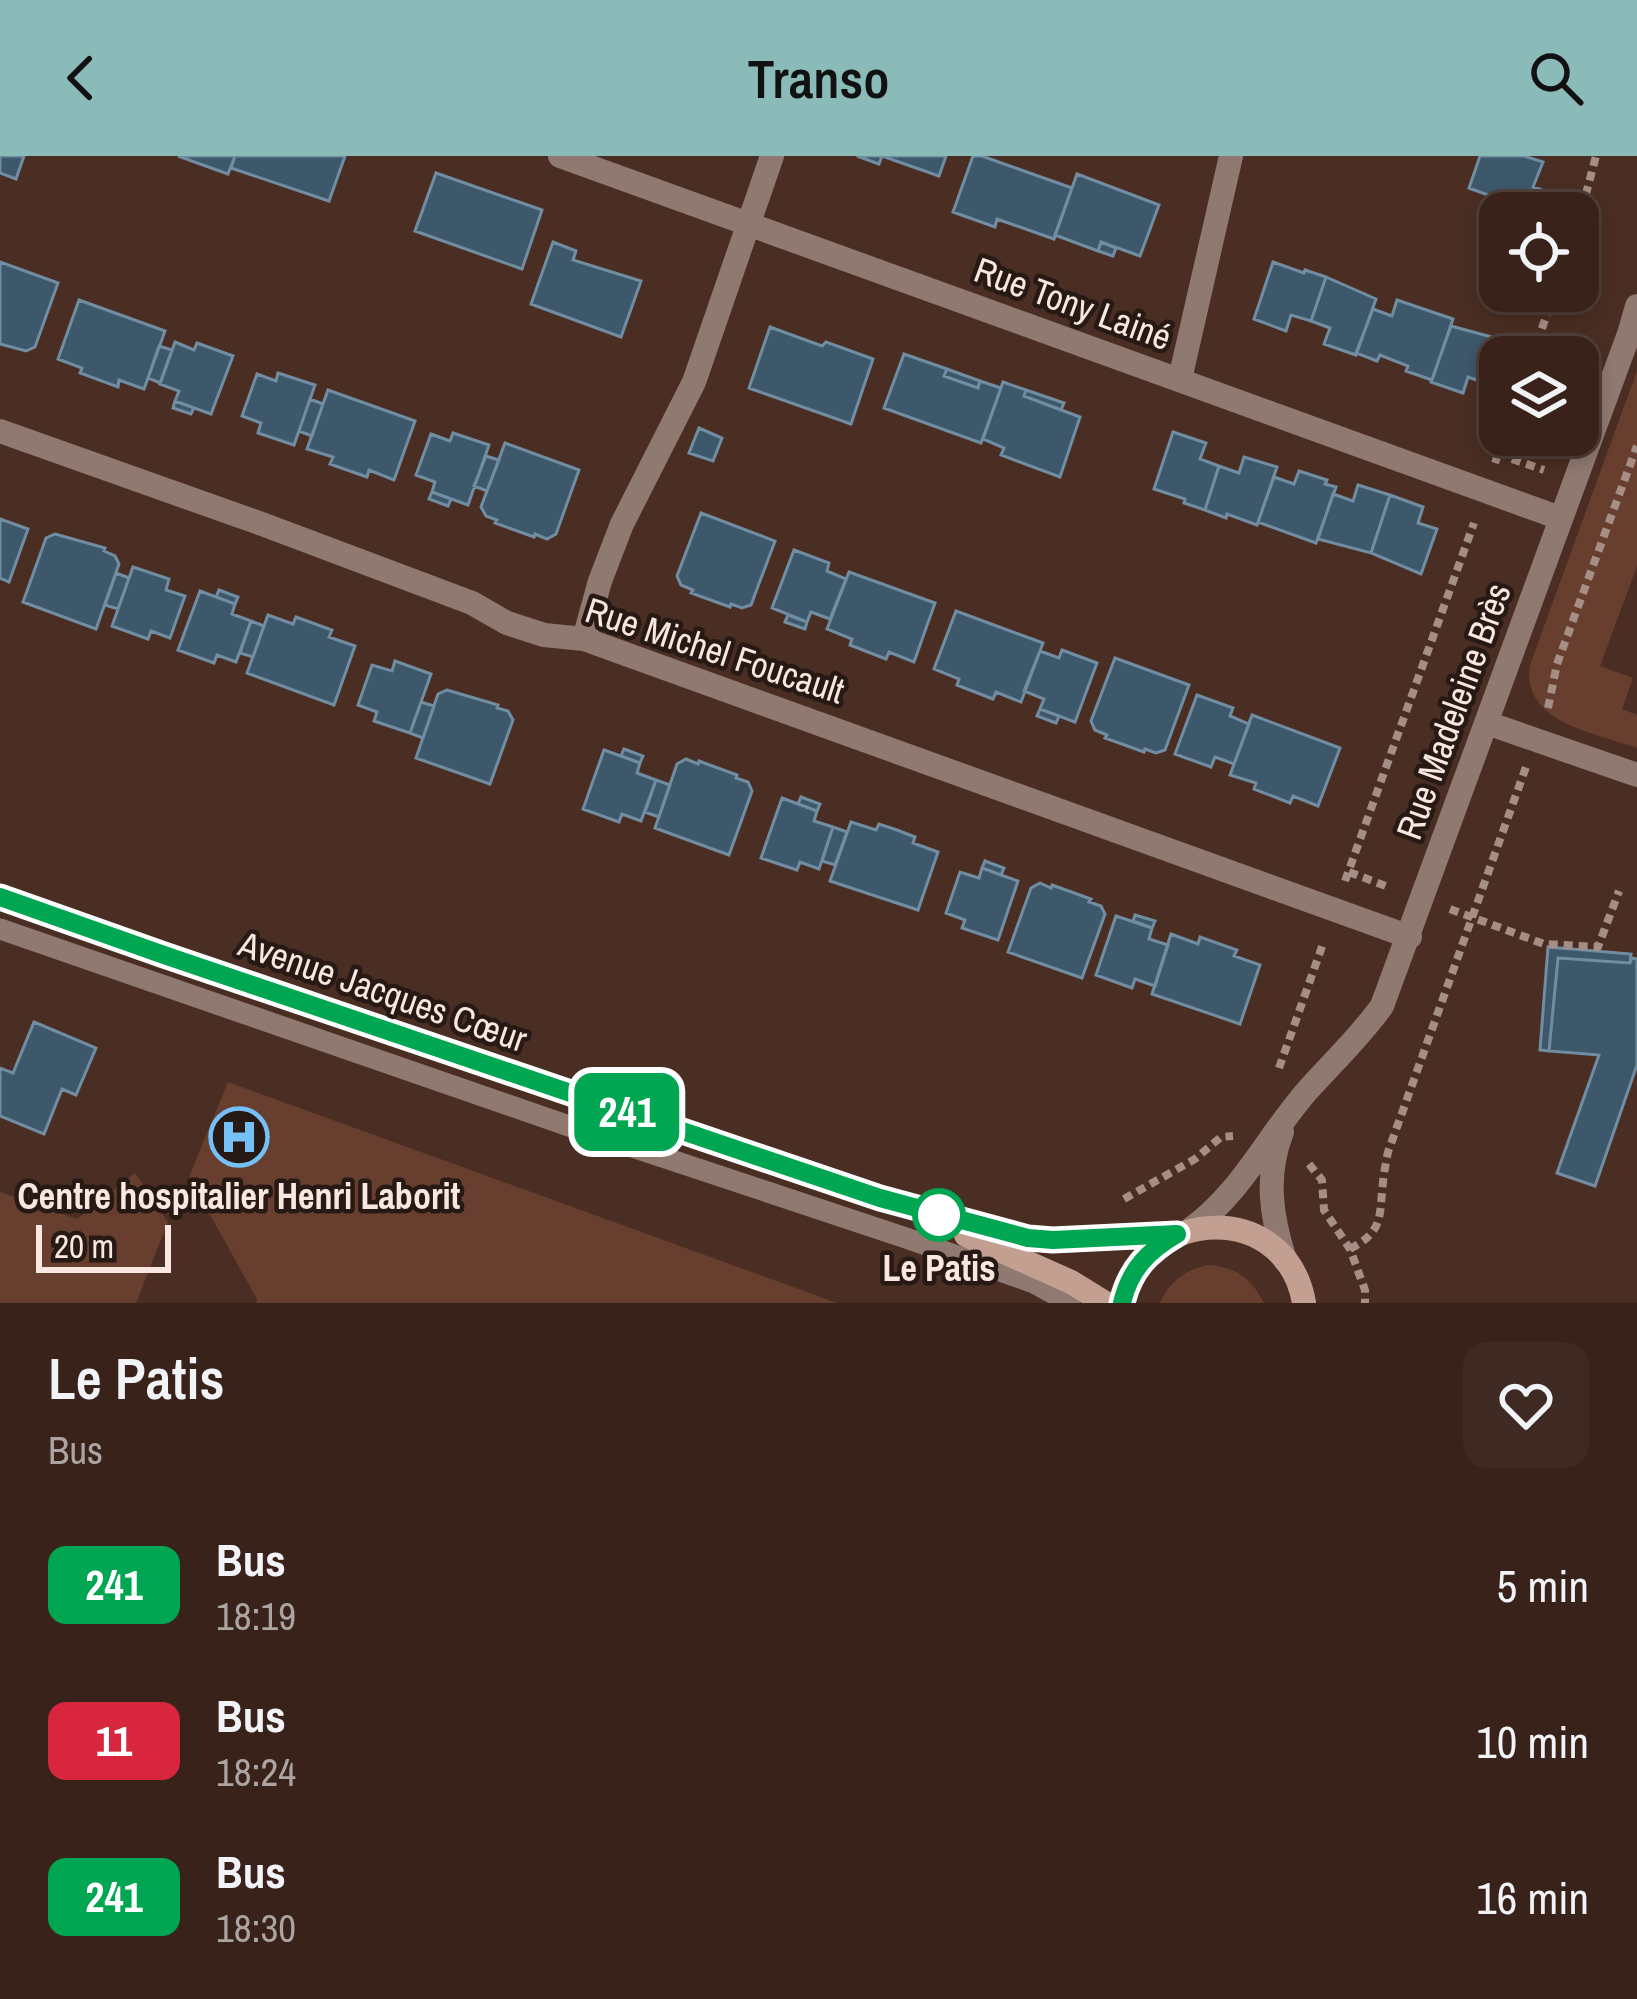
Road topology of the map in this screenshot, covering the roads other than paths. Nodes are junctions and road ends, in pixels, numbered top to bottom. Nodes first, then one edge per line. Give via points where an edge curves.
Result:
1 (560, 156) edge
2 (772, 156) edge
3 (1231, 156) edge
4 (748, 225) junction
5 (1637, 306) edge
6 (1180, 379) junction
7 (0, 431) edge
8 (1560, 518) junction
9 (584, 639) junction
10 (1487, 723) junction
11 (1637, 775) edge
12 (0, 897) edge
13 (0, 929) edge
14 (1410, 937) junction
15 (1289, 1113) junction
16 (880, 1198) junction
17 (1184, 1231) junction
18 (1285, 1260) junction
19 (1306, 1301) edge
20 (1070, 1303) edge
21 (1105, 1303) edge
22 (1122, 1303) edge

1 - 4 street, Rue Tony Lainé
2 - 4 street
3 - 6 street
4 - 6 street, Rue Tony Lainé
4 - 9 street via 694,382 622,524
5 - 8 street, Rue Madeleine Brès
6 - 8 street, Rue Tony Lainé
7 - 9 street, Rue Michel Foucault via 472,603 507,623
8 - 10 street, Rue Madeleine Brès
9 - 14 street, Rue Michel Foucault
10 - 11 street
10 - 14 street, Rue Madeleine Brès
12 - 16 main road, Avenue Jacques Cœur
13 - 20 lane via 930,1246
14 - 15 street, Rue Madeleine Brès via 1382,1006
15 - 17 street, Rue Madeleine Brès via 1227,1199
15 - 18 street, Rue Madeleine Brès via 1271,1189
16 - 17 main road via 1028,1238
16 - 21 main road
17 - 18 main road via 1242,1232
17 - 22 main road via 1142,1259
18 - 19 main road

